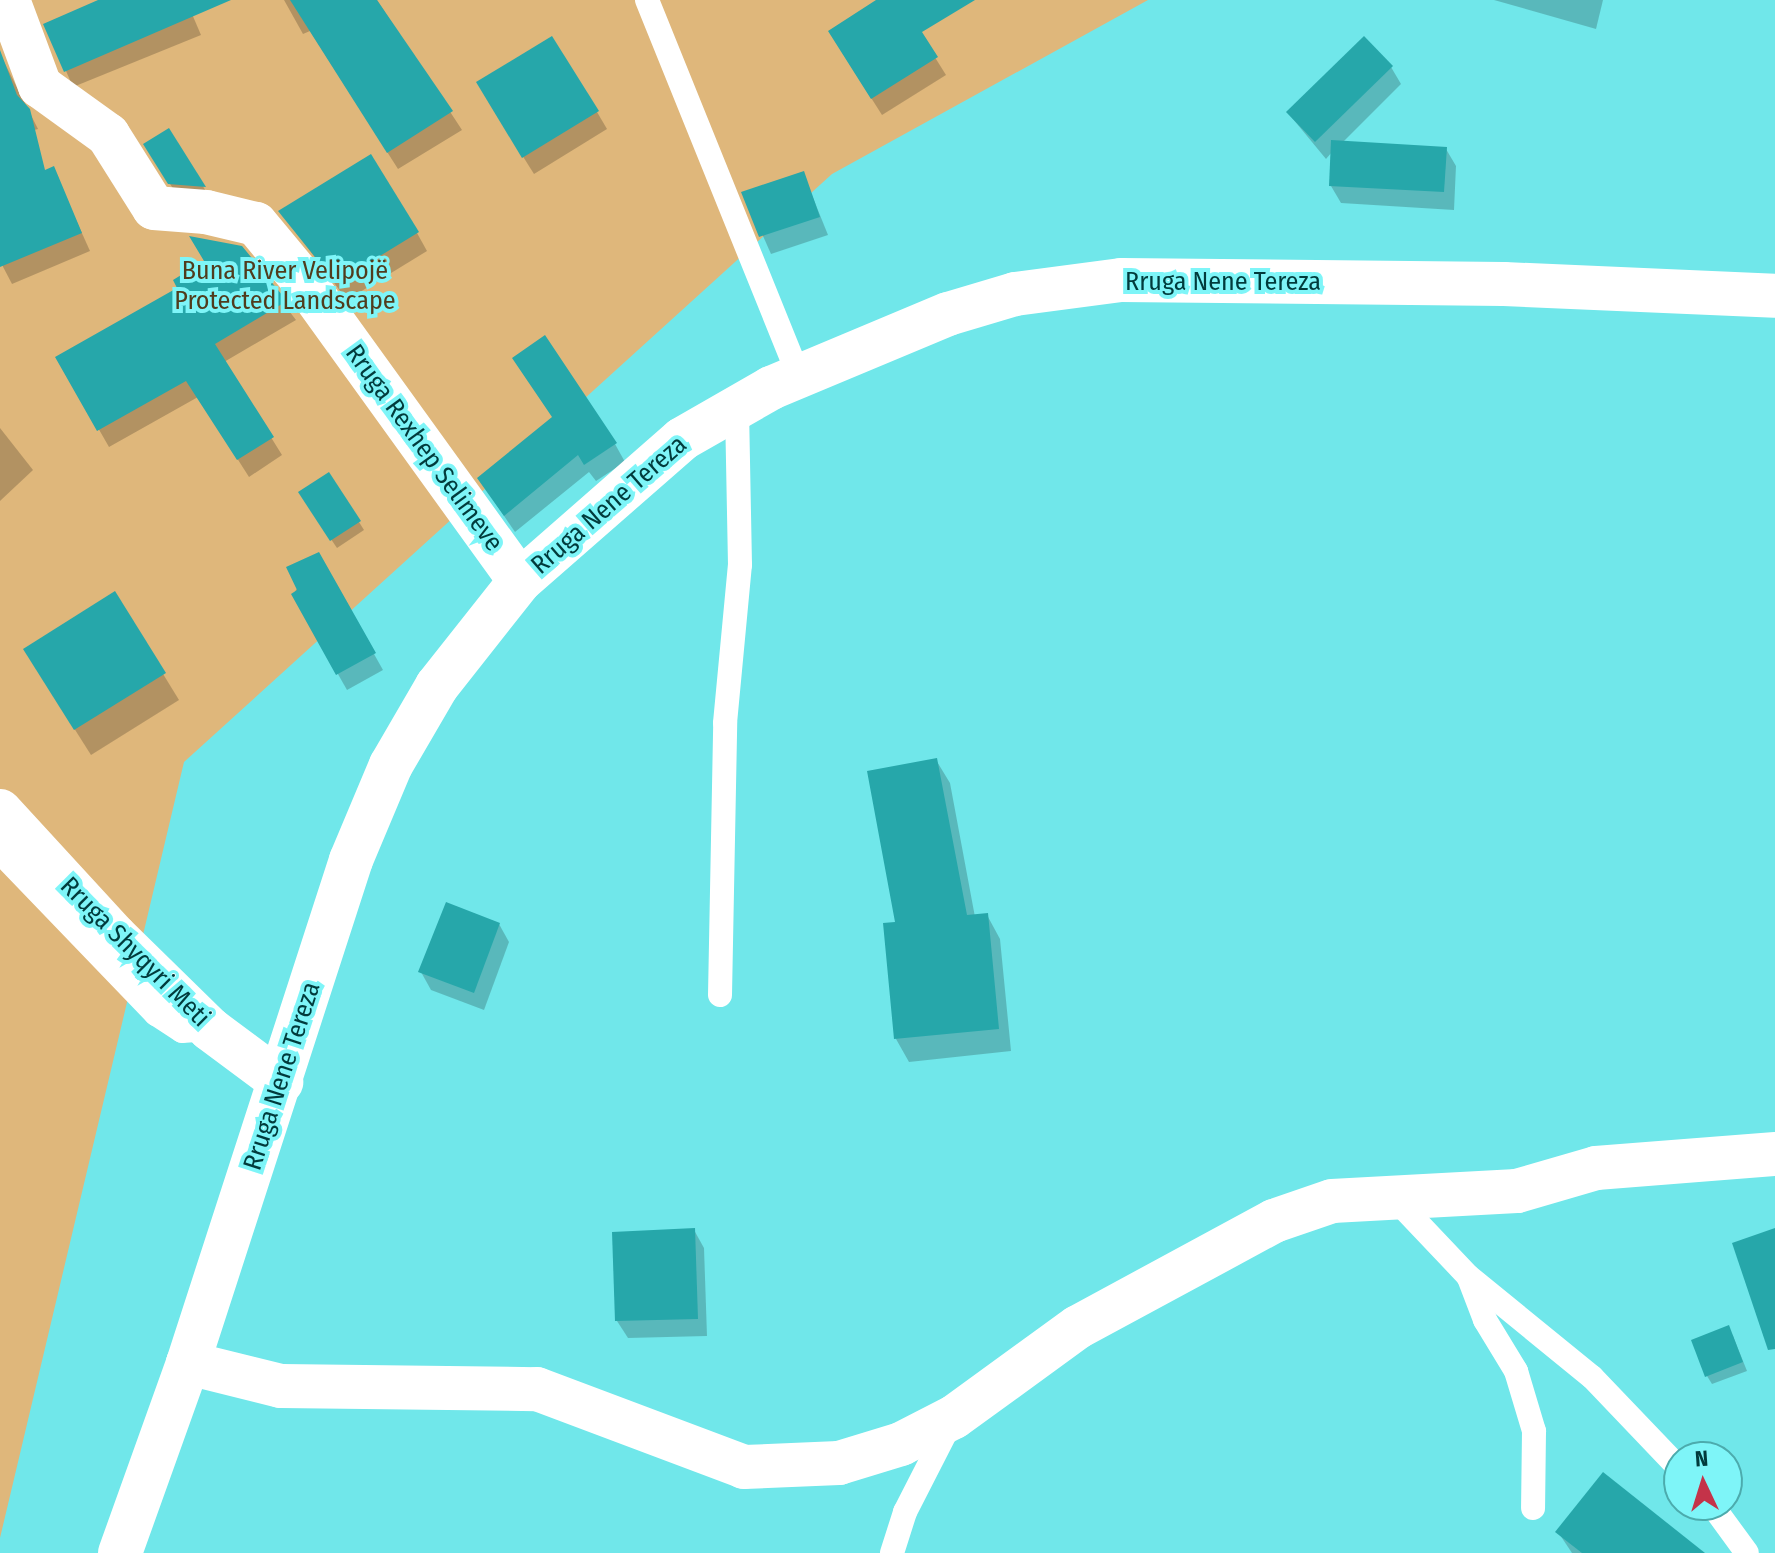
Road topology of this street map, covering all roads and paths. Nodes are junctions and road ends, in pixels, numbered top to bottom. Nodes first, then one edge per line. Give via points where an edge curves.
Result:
1 (8, 0) edge
2 (647, 0) edge
3 (1775, 296) edge
4 (799, 376) junction
5 (737, 408) junction
6 (520, 581) junction
7 (0, 811) edge
8 (0, 852) edge
9 (720, 995) dead end
10 (210, 1029) junction
11 (281, 1082) junction
12 (1775, 1154) edge
13 (1395, 1199) junction
14 (1468, 1276) junction
15 (188, 1363) junction
16 (954, 1417) junction
17 (1663, 1451) edge
18 (1533, 1508) dead end
19 (1724, 1521) edge
20 (120, 1553) edge
21 (892, 1553) edge
22 (1747, 1553) edge

1 - 6 street, Rruga Rexhep Selimeve via 40,86 108,135 154,208 206,212 256,224 305,283
2 - 4 lane
3 - 4 street, Rruga Nene Tereza via 1504,284 1121,280 1001,298 948,314
4 - 5 street, Rruga Nene Tereza
5 - 6 street, Rruga Nene Tereza via 682,439
5 - 9 lane via 740,565 725,723
6 - 11 street, Rruga Nene Tereza via 437,686 391,765 351,860
7 - 10 street, Rruga Shyqyri Meti
8 - 10 lane via 156,1014 182,1031
10 - 11 street, Rruga Shyqyri Meti
11 - 15 street, Rruga Nene Tereza
12 - 13 street via 1596,1168 1517,1191
13 - 14 lane
13 - 16 street via 1332,1201 1274,1221 1078,1327
14 - 17 lane via 1592,1377
14 - 18 lane via 1485,1320 1516,1371 1534,1431
15 - 16 street via 281,1386 537,1389 744,1467 839,1463 901,1444
15 - 20 street, Rruga Nene Tereza
16 - 21 lane via 905,1512
19 - 22 lane

